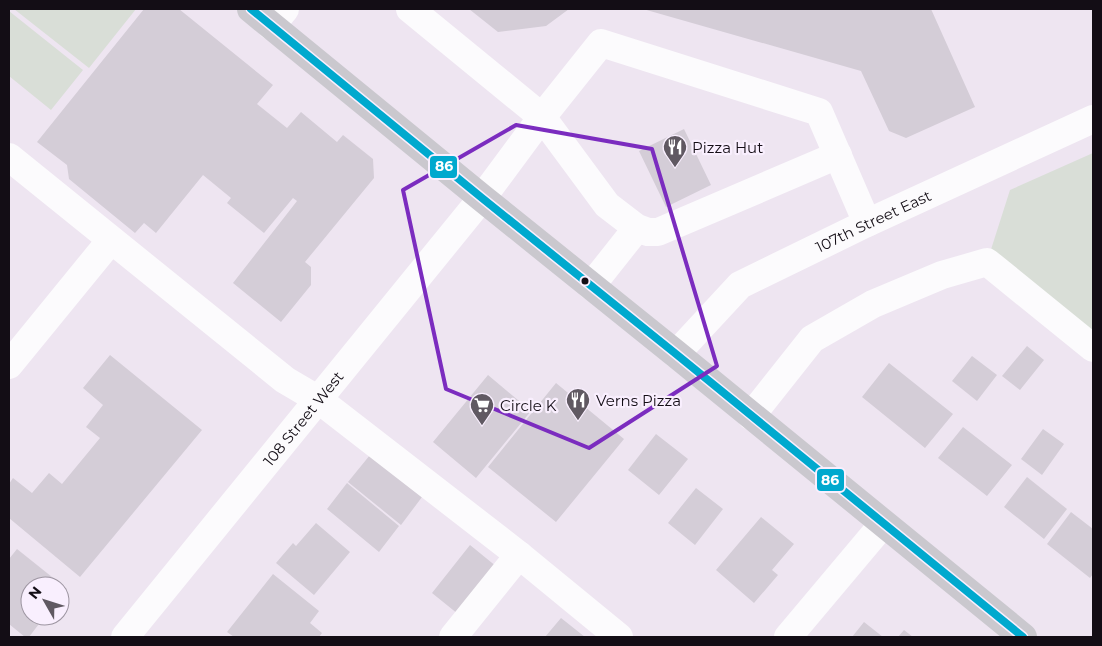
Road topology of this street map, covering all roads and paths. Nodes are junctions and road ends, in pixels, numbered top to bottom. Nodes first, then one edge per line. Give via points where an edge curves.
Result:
1 (410, 9) edge
2 (269, 14) edge
3 (542, 117) junction
4 (1093, 119) edge
5 (838, 155) junction
6 (9, 156) edge
7 (482, 198) junction
8 (867, 223) junction
9 (638, 228) junction
10 (111, 240) junction
11 (591, 286) junction
12 (1093, 348) edge
13 (676, 354) junction
14 (9, 365) edge
15 (319, 400) junction
16 (750, 416) junction
17 (883, 524) junction
18 (519, 555) junction
19 (125, 637) edge
20 (453, 637) edge
21 (619, 637) edge
22 (788, 637) edge
23 (1023, 637) edge

1 - 3 street
2 - 7 main road
3 - 5 street, 108 Street West via 601,43 819,112
3 - 7 street, 108 Street West
3 - 9 street via 607,205
4 - 8 street, 107th Street East
5 - 8 street
5 - 9 street via 658,232
6 - 10 street
7 - 11 main road
7 - 15 street, 108 Street West
8 - 13 street, 107th Street East via 740,286
9 - 11 street
10 - 14 street
10 - 15 street via 285,380
11 - 13 main road
12 - 16 street via 987,262 942,275 873,304 812,339
13 - 16 main road
15 - 18 street
15 - 19 street, 108 Street West
16 - 17 main road
17 - 22 street
17 - 23 main road
18 - 20 street
18 - 21 street

